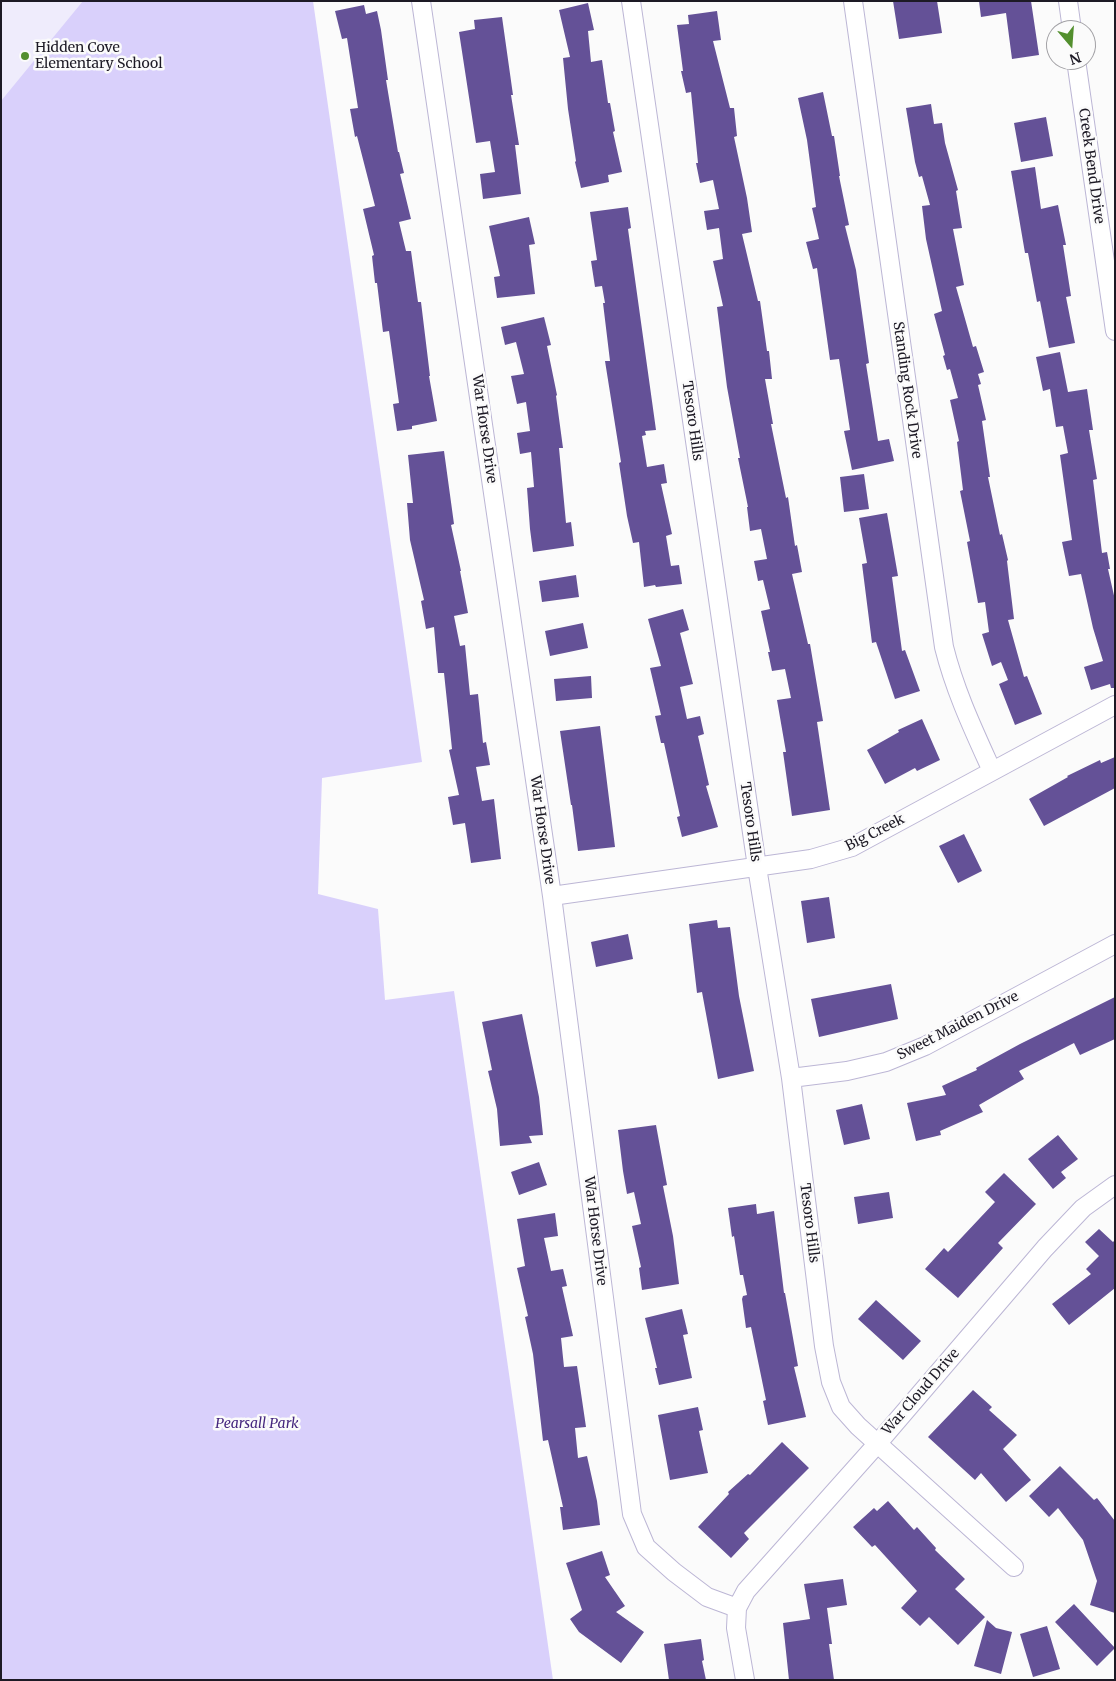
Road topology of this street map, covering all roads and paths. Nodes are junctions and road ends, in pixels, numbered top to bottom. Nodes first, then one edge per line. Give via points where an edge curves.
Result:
1 (421, 1) edge
2 (631, 1) edge
3 (853, 1) edge
4 (1068, 1) edge
5 (1071, 20) edge
6 (1077, 70) edge
7 (1115, 331) edge
8 (1115, 705) edge
9 (992, 771) junction
10 (757, 866) junction
11 (552, 896) junction
12 (1115, 944) edge
13 (791, 1078) junction
14 (1115, 1185) edge
15 (878, 1443) junction
16 (1014, 1568) dead end
17 (737, 1608) junction
18 (744, 1680) edge

1 - 11 street, War Horse Drive
2 - 10 street, Tesoro Hills
3 - 9 street, Standing Rock Drive via 944,646 963,709
4 - 5 street
6 - 7 street, Creek Bend Drive
8 - 9 street, Big Creek
9 - 10 street, Big Creek via 852,847 811,859
10 - 11 street, Big Creek
10 - 13 street, Tesoro Hills
11 - 17 street, War Horse Drive via 632,1514 646,1547 707,1597
12 - 13 street, Sweet Maiden Drive via 925,1046 886,1062
13 - 15 street, Tesoro Hills via 831,1382 841,1407
14 - 15 street, War Cloud Drive via 1083,1208 1045,1248
15 - 16 street, Tesoro Hills
15 - 17 street, War Cloud Drive via 746,1591
17 - 18 street via 736,1628

